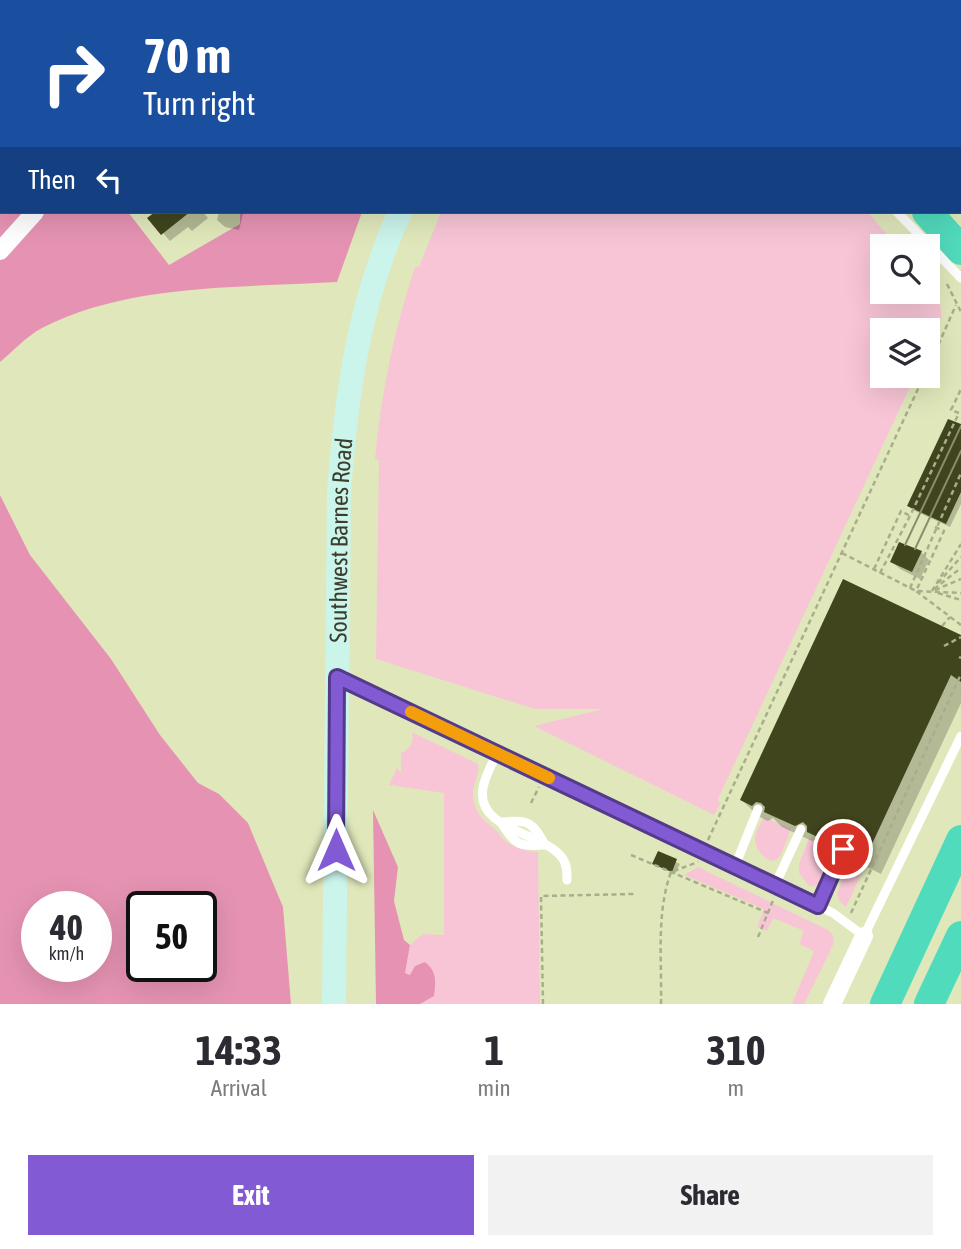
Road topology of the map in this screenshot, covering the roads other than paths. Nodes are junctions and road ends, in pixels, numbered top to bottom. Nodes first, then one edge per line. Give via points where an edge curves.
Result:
1 (33, 214) edge
2 (399, 214) edge
3 (899, 214) edge
4 (929, 214) edge
5 (961, 250) edge
6 (0, 251) edge
7 (961, 278) edge
8 (337, 677) junction
9 (961, 736) edge
10 (497, 753) junction
11 (758, 809) dead end
12 (801, 829) dead end
13 (961, 840) edge
14 (843, 849) dead end
15 (734, 866) junction
16 (567, 880) dead end
17 (777, 886) junction
18 (818, 906) junction
19 (864, 936) junction
20 (961, 936) edge
21 (334, 1004) edge
22 (832, 1004) edge
23 (885, 1004) edge
24 (929, 1004) edge

1 - 6 street
2 - 8 main road, Southwest Barnes Road via 368,300 344,420
3 - 7 lane
4 - 5 highway
8 - 10 lane
8 - 21 main road, Southwest Barnes Road
9 - 19 lane
10 - 15 lane
10 - 16 lane via 482,798 493,817 562,858
11 - 15 lane
12 - 17 lane
13 - 23 highway
14 - 18 lane
15 - 17 lane
17 - 18 lane
18 - 19 lane
19 - 22 street
20 - 24 highway

